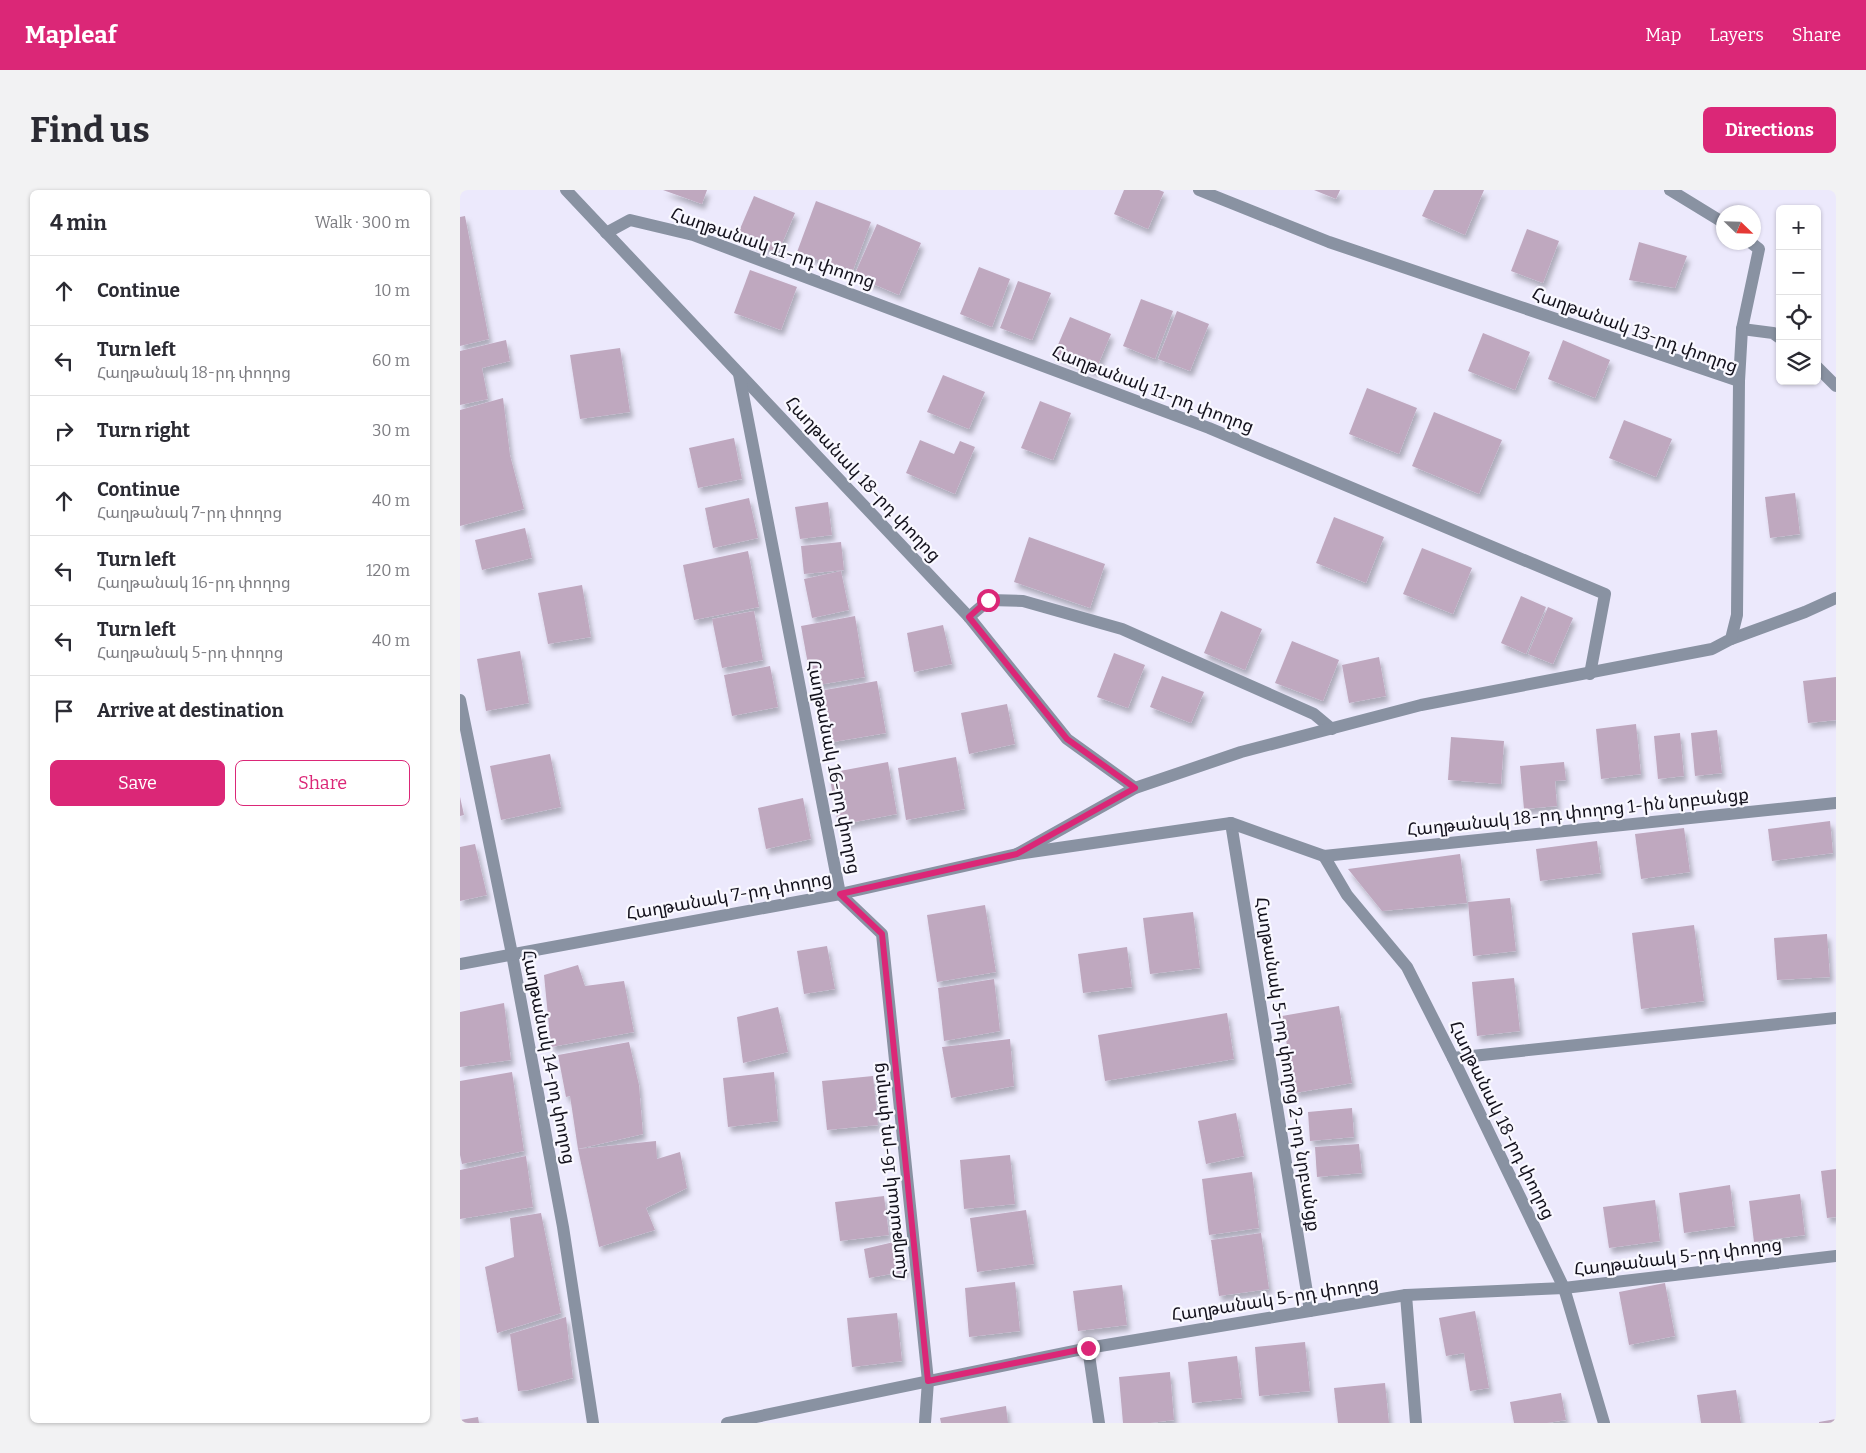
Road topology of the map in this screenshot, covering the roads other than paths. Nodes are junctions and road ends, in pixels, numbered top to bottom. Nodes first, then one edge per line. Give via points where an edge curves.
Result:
1 (566, 190) edge
2 (1199, 190) edge
3 (1670, 190) edge
4 (1716, 218) edge
5 (606, 232) junction
6 (1759, 250) edge
7 (1742, 329) junction
8 (1776, 335) edge
9 (1821, 371) edge
10 (739, 374) junction
11 (1739, 382) junction
12 (1836, 386) edge
13 (1836, 598) edge
14 (969, 617) junction
15 (1731, 639) junction
16 (1590, 674) junction
17 (460, 700) edge
18 (1332, 729) junction
19 (1135, 788) junction
20 (1836, 803) edge
21 (1231, 823) junction
22 (1017, 854) junction
23 (1324, 856) junction
24 (840, 894) junction
25 (512, 954) junction
26 (460, 964) edge
27 (1836, 1018) edge
28 (1453, 1058) junction
29 (1836, 1256) edge
30 (1564, 1288) junction
31 (1406, 1295) junction
32 (1310, 1311) junction
33 (1088, 1348) junction
34 (928, 1381) junction
35 (593, 1423) edge
36 (727, 1423) edge
37 (925, 1423) edge
38 (1099, 1423) edge
39 (1416, 1423) edge
40 (1604, 1423) edge

1 - 5 street, Հաղթանակ 18-րդ փողոց
2 - 11 street, Հաղթանակ 13-րդ փողոց via 1329,242
3 - 4 street
5 - 10 street, Հաղթանակ 18-րդ փողոց
5 - 16 street, Հաղթանակ 11-րդ փողոց via 630,220 693,235 1209,428 1605,594
6 - 7 street
7 - 8 street
7 - 11 street
9 - 12 street
10 - 14 street, Հաղթանակ 18-րդ փողոց
10 - 24 street, Հաղթանակ 16-րդ փողոց
11 - 15 street, Հաղթանակ 13-րդ փողոց via 1737,615
13 - 15 street
14 - 18 street via 988,600 1023,601 1122,629 1314,714
14 - 19 street, Հաղթանակ 18-րդ փողոց via 1067,739
15 - 16 street via 1712,649
16 - 18 street via 1421,705
17 - 25 street, Հաղթանակ 14-րդ փողոց
18 - 19 street via 1241,752
19 - 22 street
20 - 23 street, Հաղթանակ 18-րդ փողոց 1-ին նրբանցք
21 - 22 street, Հաղթանակ 7-րդ փողոց
21 - 23 street, Հաղթանակ 7-րդ փողոց
21 - 32 street, Հաղթանակ 5-րդ փողոց 2-րդ նրբանցք
22 - 24 street, Հաղթանակ 7-րդ փողոց
23 - 28 street, Հաղթանակ 18-րդ փողոց via 1347,895 1406,967
24 - 25 street, Հաղթանակ 7-րդ փողոց
24 - 34 street, Հաղթանակ 16-րդ փողոց via 882,934
25 - 26 street, Հաղթանակ 7-րդ փողոց
25 - 35 street, Հաղթանակ 14-րդ փողոց via 564,1227
27 - 28 street
28 - 30 street, Հաղթանակ 18-րդ փողոց
29 - 30 street, Հաղթանակ 5-րդ փողոց
30 - 31 street, Հաղթանակ 5-րդ փողոց
30 - 40 street, Հաղթանակ 18-րդ փողոց
31 - 32 street, Հաղթանակ 5-րդ փողոց
31 - 39 street
32 - 33 street, Հաղթանակ 5-րդ փողոց
33 - 34 street, Հաղթանակ 5-րդ փողոց
33 - 38 street
34 - 36 street, Հաղթանակ 5-րդ փողոց
34 - 37 street, Հաղթանակ 16-րդ փողոց

